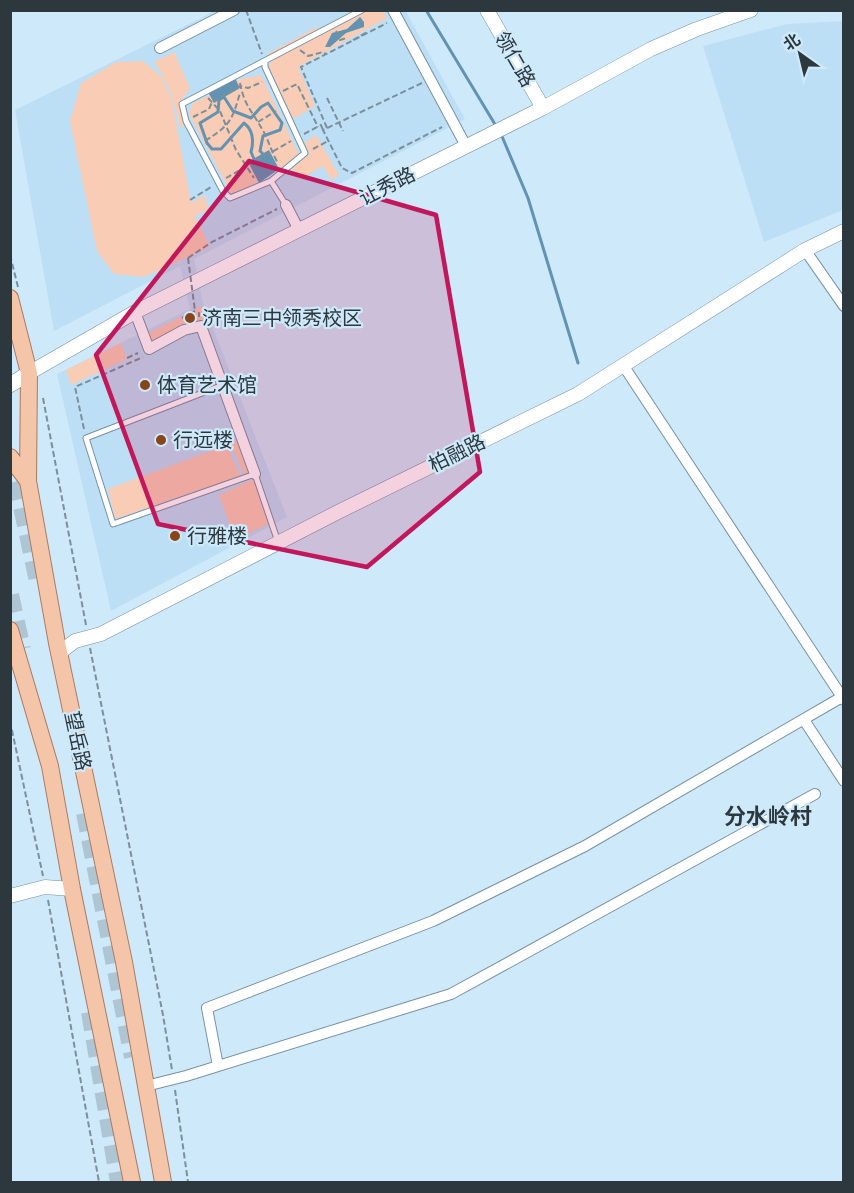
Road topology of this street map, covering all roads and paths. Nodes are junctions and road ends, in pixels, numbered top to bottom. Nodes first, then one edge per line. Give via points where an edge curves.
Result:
1 (234, 10) edge
2 (246, 10) edge
3 (363, 10) edge
4 (487, 10) edge
5 (751, 10) edge
6 (393, 15) edge
7 (336, 32) dead end
8 (347, 39) dead end
9 (298, 45) junction
10 (160, 48) dead end
11 (326, 54) junction
12 (265, 62) junction
13 (238, 74) junction
14 (270, 78) junction
15 (427, 81) dead end
16 (241, 88) junction
17 (285, 90) dead end
18 (327, 98) dead end
19 (212, 102) junction
20 (543, 108) junction
21 (274, 112) dead end
22 (186, 121) junction
23 (453, 121) junction
24 (258, 122) junction
25 (339, 123) junction
26 (227, 127) junction
27 (318, 127) junction
28 (327, 128) junction
29 (323, 130) junction
30 (343, 131) dead end
31 (298, 137) junction
32 (207, 139) dead end
33 (328, 141) junction
34 (466, 146) junction
35 (271, 152) junction
36 (305, 153) junction
37 (247, 166) junction
38 (283, 169) junction
39 (271, 181) junction
40 (219, 183) junction
41 (258, 186) junction
42 (190, 200) dead end
43 (286, 205) junction
44 (299, 230) junction
45 (843, 231) edge
46 (805, 250) junction
47 (10, 255) edge
48 (14, 293) edge
49 (843, 306) edge
50 (135, 312) junction
51 (180, 323) dead end
52 (148, 351) junction
53 (127, 358) dead end
54 (622, 365) junction
55 (29, 373) junction
56 (10, 383) edge
57 (223, 385) junction
58 (42, 392) dead end
59 (86, 438) junction
60 (10, 457) edge
61 (255, 474) junction
62 (28, 481) junction
63 (278, 542) junction
64 (10, 630) edge
65 (88, 639) junction
66 (59, 653) junction
67 (843, 699) edge
68 (804, 720) junction
69 (10, 721) edge
70 (843, 781) edge
71 (815, 794) dead end
72 (45, 887) junction
73 (72, 889) junction
74 (10, 897) edge
75 (218, 1066) junction
76 (173, 1079) junction
77 (146, 1086) junction
78 (99, 1182) edge
79 (132, 1182) edge
80 (163, 1182) edge
81 (188, 1182) edge

1 - 10 street
2 - 12 path
3 - 9 lane
4 - 20 street, 领仁路
5 - 20 street, 让秀路 via 651,49
6 - 11 path
6 - 23 street
7 - 8 path via 340,40
9 - 11 path via 308,56
9 - 12 lane
11 - 28 path via 301,67
12 - 13 lane
12 - 14 lane
13 - 16 path
13 - 22 lane via 182,104
14 - 16 path
14 - 31 lane
15 - 25 path
16 - 19 path
16 - 24 path via 243,102
16 - 26 path
17 - 27 path via 297,84
18 - 25 path
19 - 22 path via 209,109
19 - 26 path
20 - 34 street, 让秀路
21 - 24 path
22 - 40 lane
23 - 33 path via 352,173 342,168
23 - 34 street
24 - 35 path
25 - 28 path
25 - 30 path
26 - 32 path
26 - 37 path
27 - 29 path via 321,125
27 - 31 path
28 - 29 path
29 - 33 path
31 - 35 path
31 - 36 lane
33 - 36 path
34 - 44 street, 让秀路
35 - 37 path
35 - 38 path
36 - 38 lane
37 - 40 path
37 - 41 path
38 - 39 lane
39 - 41 lane
39 - 43 lane
40 - 41 lane via 230,198
40 - 42 path
43 - 44 street
43 - 51 path, bridge via 188,258 195,311
44 - 50 street, 让秀路
45 - 46 street, 柏融路
46 - 49 street
46 - 54 street, 柏融路
47 - 48 path
48 - 55 main road, 望岳路
50 - 52 street
50 - 55 street, 让秀路
52 - 53 path
52 - 57 street via 184,330 201,326
52 - 59 path via 137,360 75,387
54 - 63 street, 柏融路 via 578,393
54 - 67 street
55 - 56 main road
55 - 62 main road, 望岳路
57 - 59 lane
57 - 61 street
58 - 65 path
59 - 61 lane via 113,524
60 - 62 main road
61 - 63 lane
62 - 66 main road, 望岳路
63 - 65 street, 柏融路
64 - 73 main road, 望岳路 via 50,766
65 - 66 street, 柏融路 via 75,641
65 - 76 path
66 - 77 main road, 望岳路 via 120,939
67 - 68 street
68 - 70 street
68 - 75 street via 585,846 433,921 207,1008
69 - 72 path
71 - 75 street via 451,994
72 - 73 street
72 - 74 street
72 - 78 path
73 - 79 main road, 望岳路
75 - 76 street
76 - 77 street
76 - 81 path
77 - 80 main road, 望岳路

